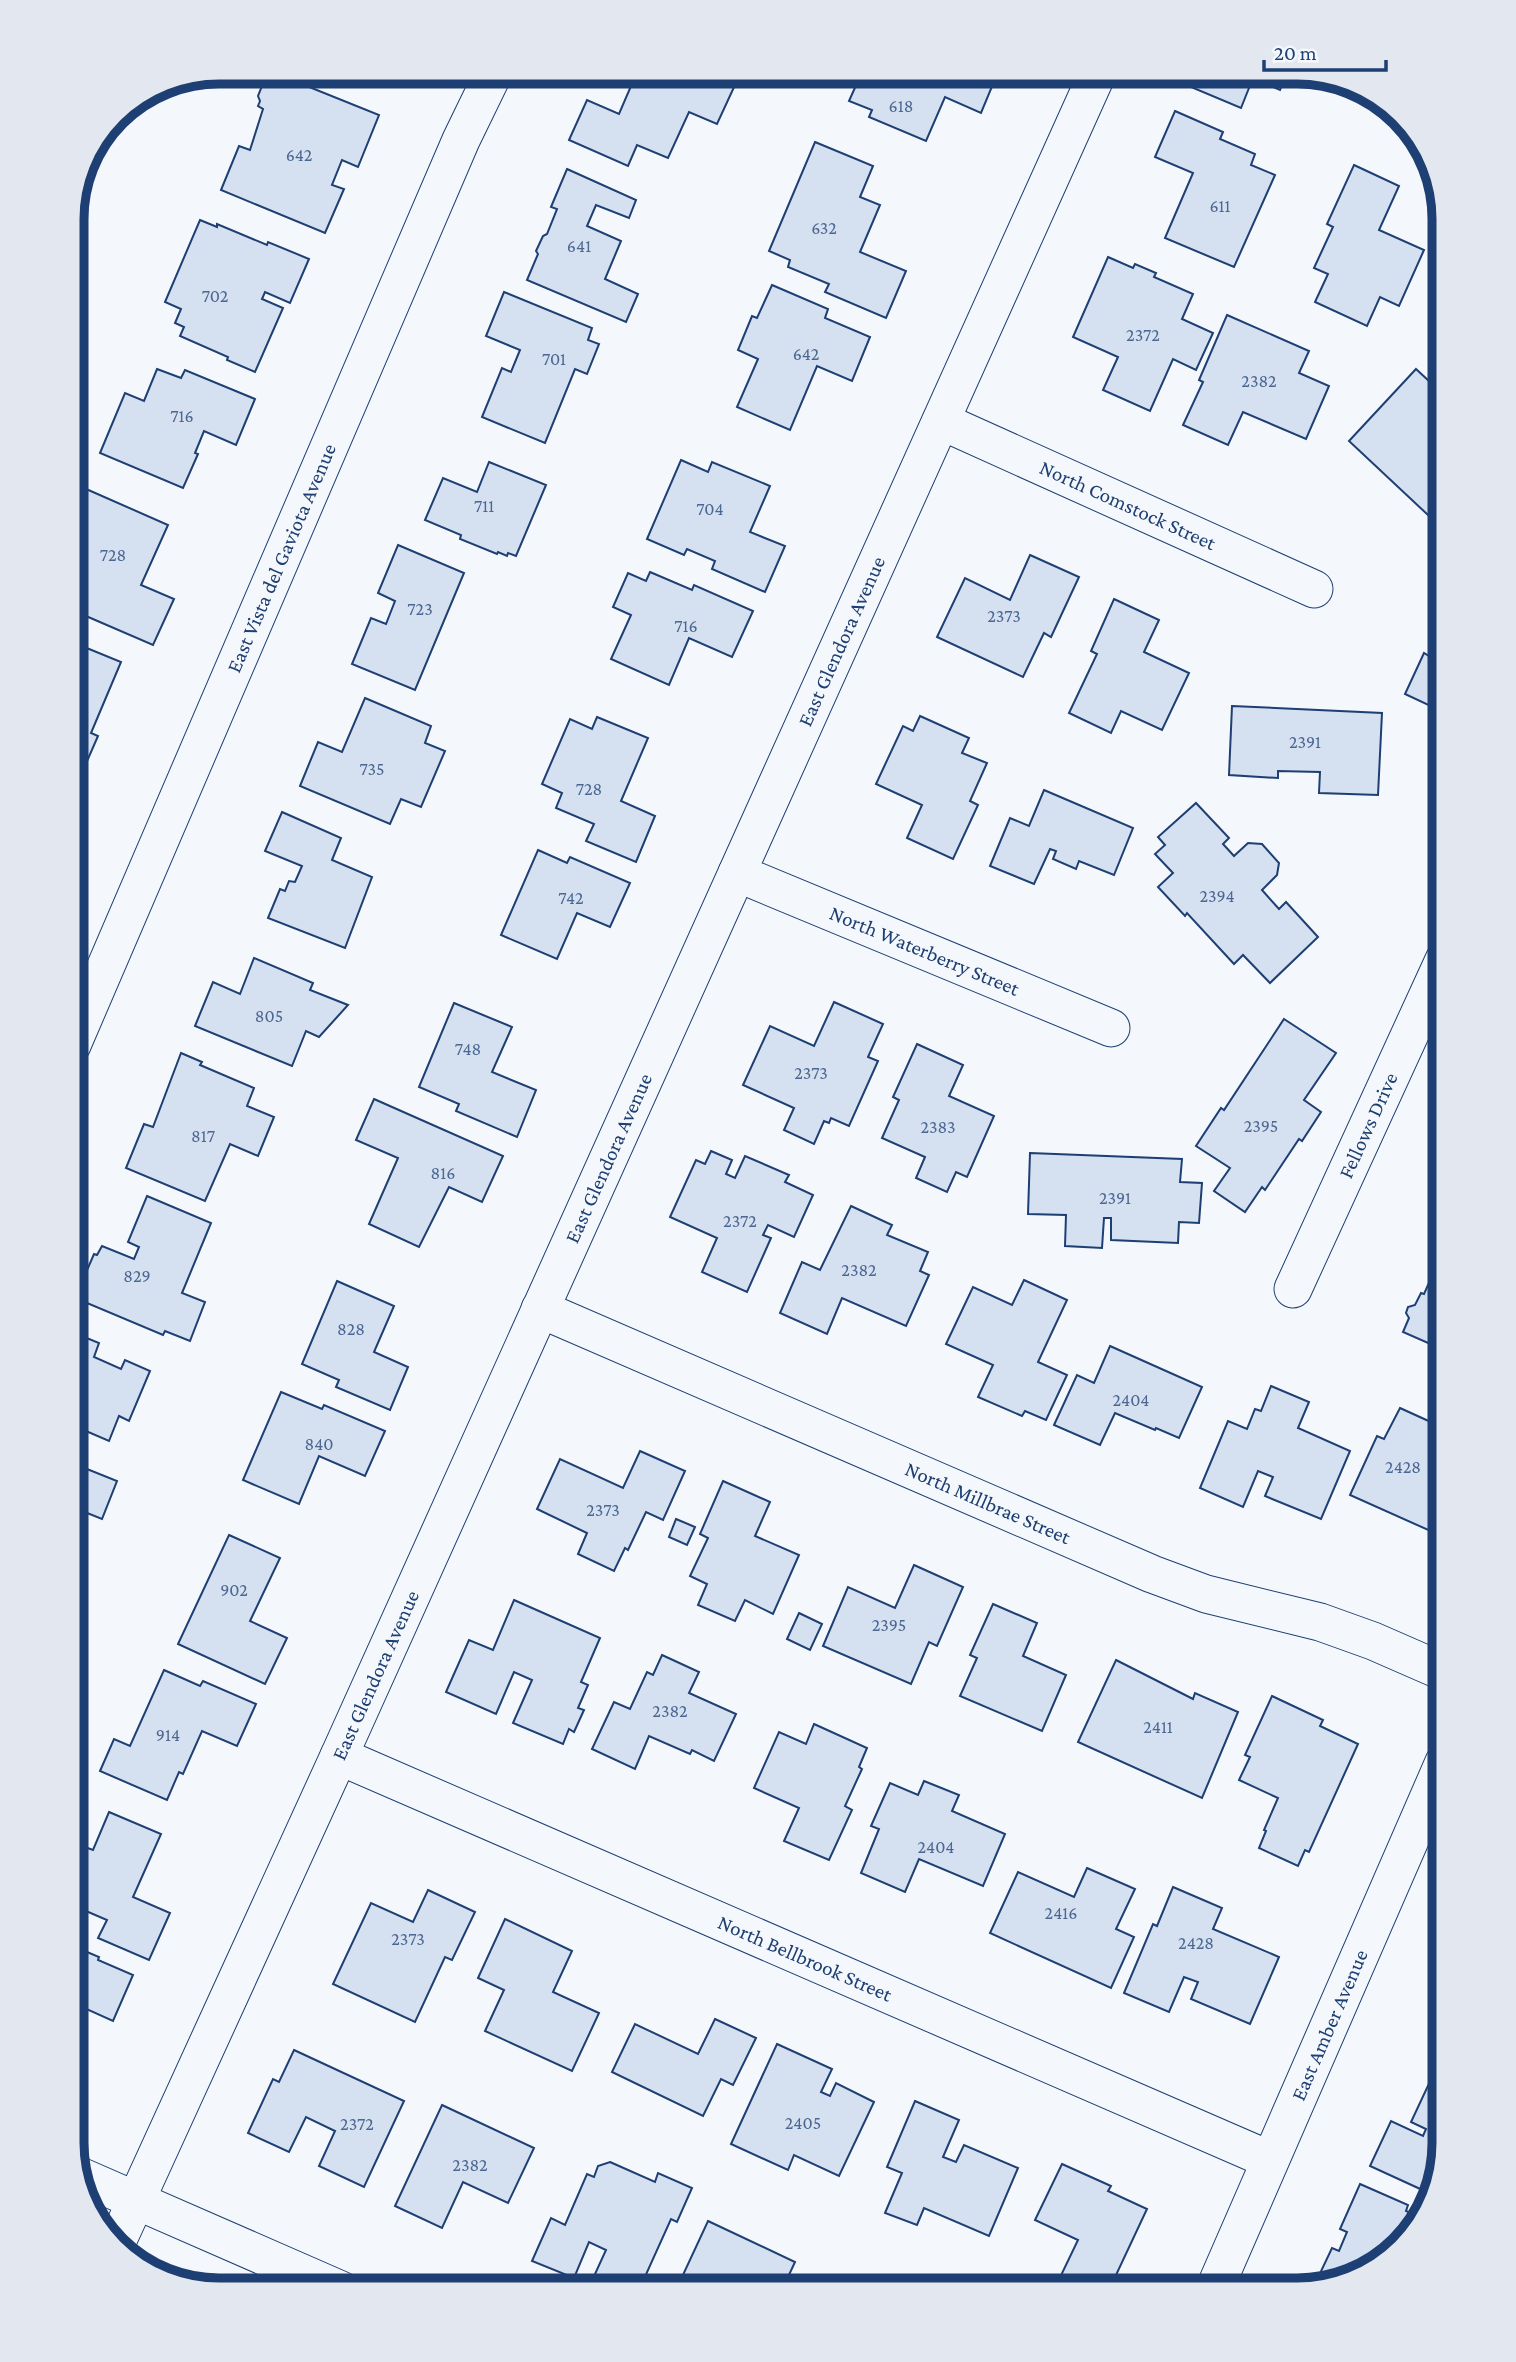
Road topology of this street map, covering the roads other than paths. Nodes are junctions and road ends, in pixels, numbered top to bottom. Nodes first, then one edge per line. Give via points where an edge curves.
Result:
1 (488, 84) edge
2 (1093, 84) edge
3 (942, 421) junction
4 (1314, 589) dead end
5 (737, 873) junction
6 (1432, 986) edge
7 (84, 1017) edge
8 (1111, 1028) dead end
9 (1293, 1289) dead end
10 (540, 1310) junction
11 (1432, 1667) edge
12 (339, 1756) junction
13 (1432, 1790) edge
14 (1270, 2161) junction
15 (90, 2181) edge
16 (135, 2202) junction
17 (120, 2235) edge
18 (313, 2278) edge
19 (1219, 2278) edge

1 - 7 street, East Vista del Gaviota Avenue
2 - 3 street, East Glendora Avenue
3 - 4 street, North Comstock Street
3 - 5 street, East Glendora Avenue
5 - 8 street, North Waterberry Street
5 - 10 street, East Glendora Avenue
6 - 9 street, Fellows Drive
10 - 11 street, North Millbrae Street via 1152,1574 1206,1594 1320,1622
10 - 12 street, East Glendora Avenue
12 - 14 street, North Bellbrook Street
12 - 16 street, East Glendora Avenue
13 - 14 street, East Amber Avenue
14 - 19 street, East Amber Avenue
15 - 16 street
16 - 17 street, East Glendora Avenue
16 - 18 street

